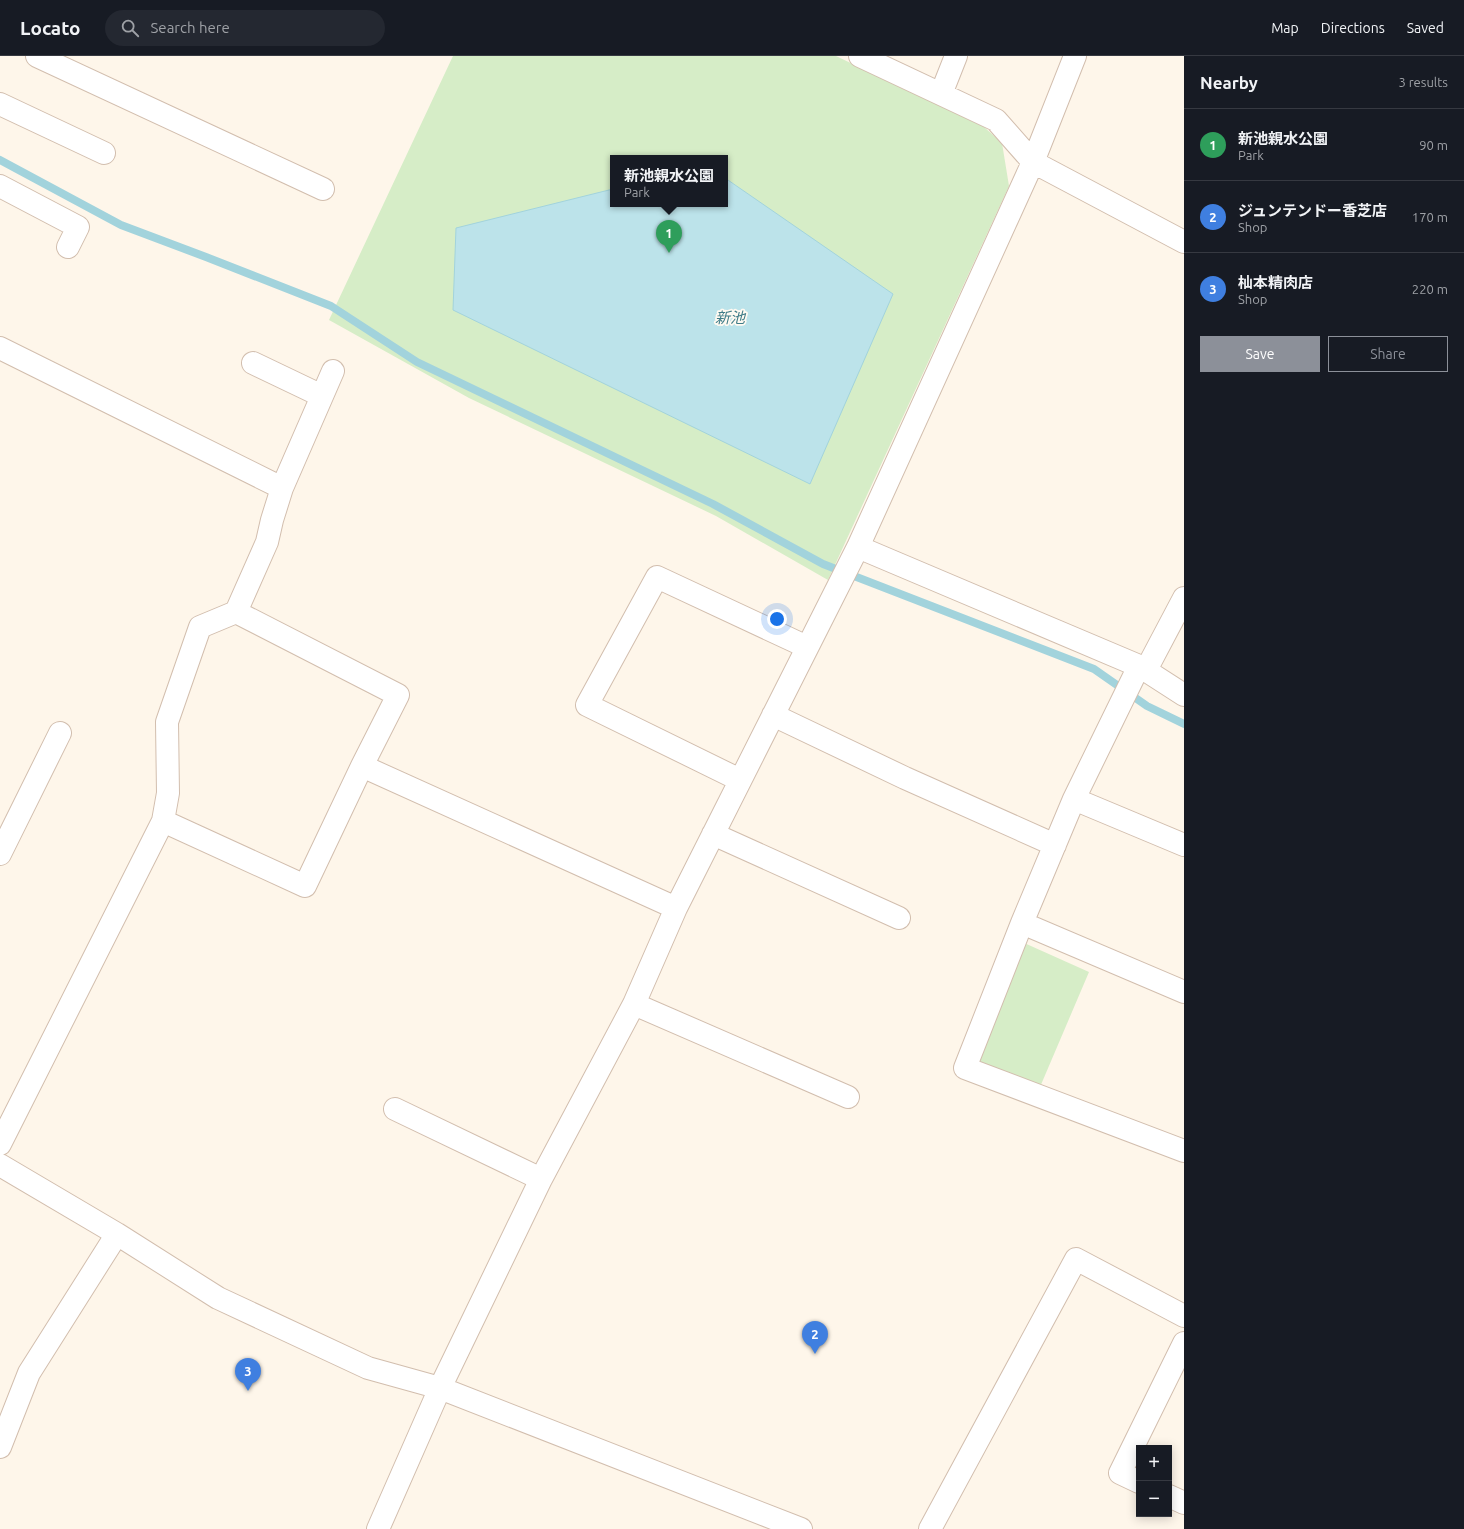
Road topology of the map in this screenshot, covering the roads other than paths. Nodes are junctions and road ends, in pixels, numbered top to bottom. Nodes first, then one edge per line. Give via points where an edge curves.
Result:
1 (37, 56) edge
2 (860, 56) edge
3 (956, 56) edge
4 (1076, 56) edge
5 (941, 94) junction
6 (0, 104) edge
7 (104, 153) dead end
8 (1033, 162) junction
9 (0, 186) edge
10 (323, 189) dead end
11 (1184, 242) edge
12 (68, 247) dead end
13 (0, 348) edge
14 (253, 363) dead end
15 (333, 371) dead end
16 (322, 396) junction
17 (282, 488) junction
18 (858, 547) junction
19 (1184, 598) edge
20 (236, 612) junction
21 (807, 647) junction
22 (1142, 668) junction
23 (1184, 695) edge
24 (773, 715) junction
25 (60, 733) dead end
26 (362, 766) junction
27 (740, 780) junction
28 (1074, 799) junction
29 (163, 821) junction
30 (714, 834) junction
31 (1055, 845) junction
32 (1184, 845) edge
33 (0, 854) edge
34 (676, 908) junction
35 (899, 918) dead end
36 (1022, 923) junction
37 (1184, 992) edge
38 (634, 1004) junction
39 (848, 1097) dead end
40 (395, 1109) dead end
41 (0, 1144) edge
42 (1184, 1151) edge
43 (0, 1166) edge
44 (541, 1179) junction
45 (117, 1234) junction
46 (1184, 1316) edge
47 (1184, 1344) edge
48 (440, 1388) junction
49 (0, 1447) edge
50 (1137, 1481) edge
51 (1172, 1497) edge
52 (1184, 1503) edge
53 (774, 1524) edge
54 (378, 1529) edge
55 (801, 1529) edge
56 (930, 1529) edge

1 - 10 street
2 - 5 street
3 - 5 street
4 - 8 street
5 - 8 street via 996,120
6 - 7 street
8 - 11 street
8 - 18 street
9 - 12 street via 78,227
13 - 17 street
14 - 16 street
15 - 16 street
16 - 17 street
17 - 20 street via 267,542
18 - 21 street
18 - 22 street
19 - 22 street
20 - 26 street via 398,695
20 - 29 street via 200,627 167,722 168,793
21 - 24 street
21 - 27 street via 657,577 587,705
22 - 23 street
22 - 28 street
24 - 27 street
24 - 31 street
25 - 33 street
26 - 29 street via 305,886
26 - 34 street
27 - 30 street
28 - 31 street
28 - 32 street
29 - 41 street
30 - 34 street
30 - 35 street
31 - 36 street
34 - 38 street
36 - 37 street
36 - 42 street via 965,1068
38 - 39 street
38 - 44 street
40 - 44 street
43 - 45 street
44 - 48 street
45 - 48 street via 218,1298 368,1368
45 - 49 street via 29,1373
46 - 56 street via 1076,1259
47 - 50 street via 1120,1473
48 - 53 street
48 - 54 street
51 - 52 street
53 - 55 street

